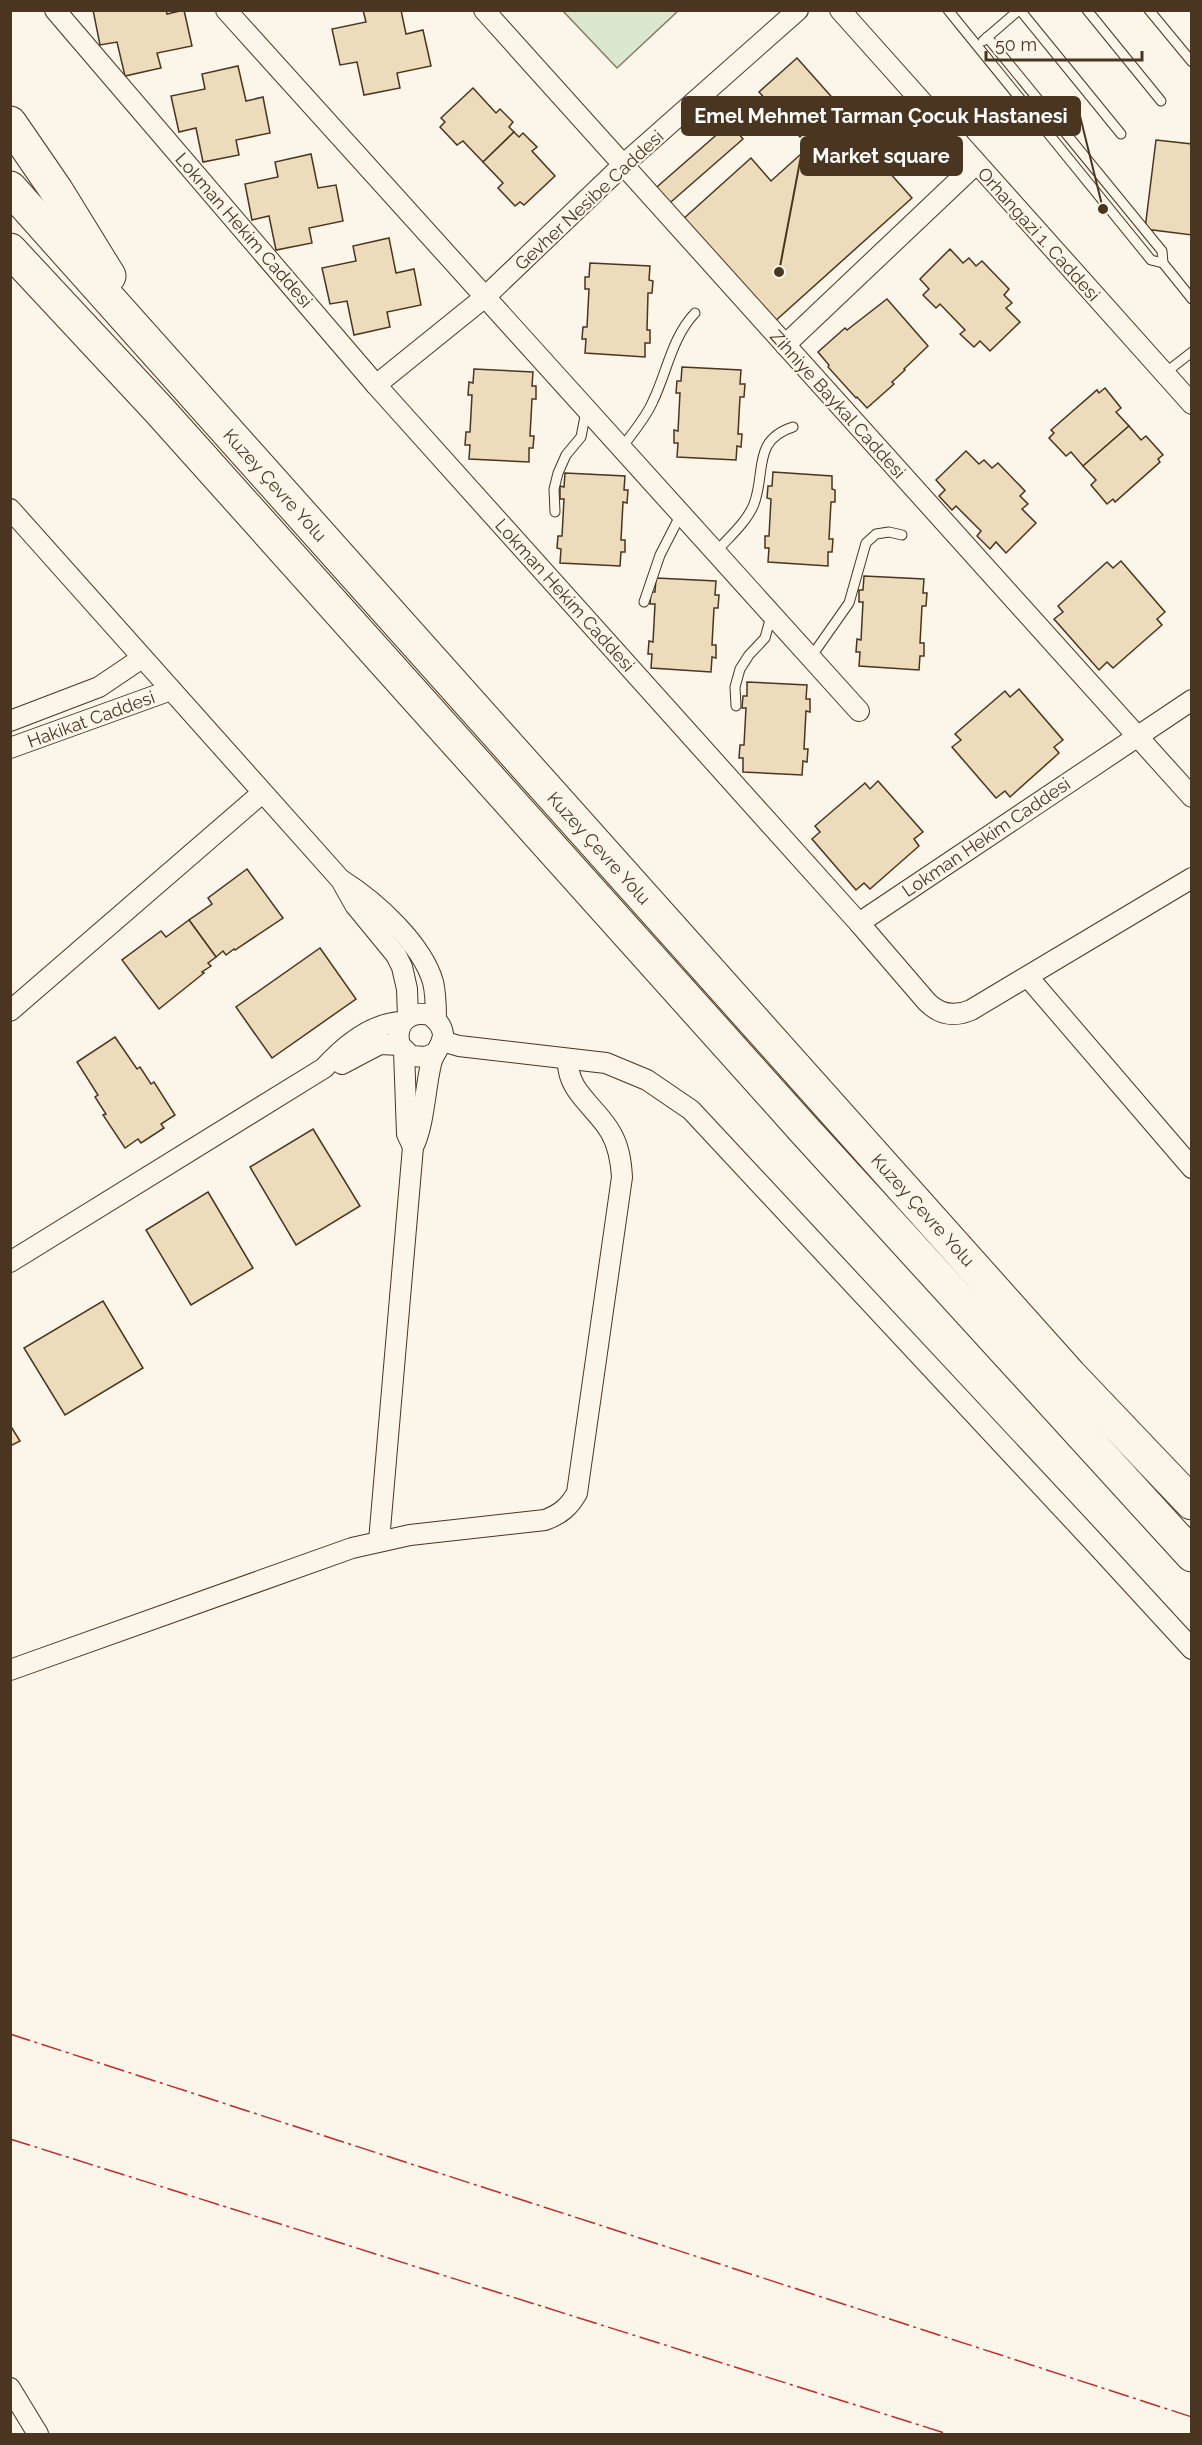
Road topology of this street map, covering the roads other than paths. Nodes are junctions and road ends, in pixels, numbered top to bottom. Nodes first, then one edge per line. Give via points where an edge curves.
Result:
1 (226, 10) edge
2 (484, 10) edge
3 (798, 10) edge
4 (840, 10) edge
5 (948, 10) edge
6 (1020, 10) edge
7 (1087, 10) edge
8 (1149, 10) edge
9 (56, 11) edge
10 (987, 37) junction
11 (976, 46) junction
12 (1191, 62) edge
13 (1161, 101) dead end
14 (10, 123) edge
15 (1121, 134) dead end
16 (976, 164) junction
17 (623, 165) junction
18 (10, 188) edge
19 (10, 250) edge
20 (1163, 263) junction
21 (485, 297) junction
22 (1191, 299) edge
23 (695, 313) dead end
24 (142, 335) junction
25 (785, 345) junction
26 (1191, 352) edge
27 (1165, 373) junction
28 (376, 385) junction
29 (1191, 404) edge
30 (586, 409) junction
31 (793, 426) dead end
32 (622, 448) junction
33 (10, 509) edge
34 (555, 512) dead end
35 (681, 514) junction
36 (902, 535) dead end
37 (716, 552) junction
38 (644, 602) dead end
39 (771, 613) junction
40 (811, 657) junction
41 (142, 658) junction
42 (171, 690) junction
43 (1191, 700) edge
44 (736, 706) dead end
45 (859, 711) dead end
46 (10, 722) edge
47 (1137, 736) junction
48 (10, 748) edge
49 (262, 793) junction
50 (1191, 797) edge
51 (1191, 878) edge
52 (341, 880) junction
53 (859, 923) junction
54 (1028, 976) junction
55 (10, 1011) edge
56 (405, 1020) junction
57 (436, 1020) junction
58 (438, 1047) junction
59 (402, 1048) junction
60 (568, 1059) junction
61 (324, 1068) junction
62 (413, 1147) junction
63 (1191, 1168) edge
64 (10, 1262) edge
65 (1191, 1503) edge
66 (380, 1541) junction
67 (1191, 1555) edge
68 (1191, 1649) edge
69 (10, 1670) edge
70 (10, 2388) edge
71 (38, 2434) edge

1 - 21 street
2 - 17 street, Zihniye Baykal Caddesi
3 - 17 street, Gevher Nesibe Caddesi
4 - 16 street, Orhangazi 1. Caddesi
5 - 11 lane
6 - 10 lane
6 - 15 lane
7 - 13 lane
8 - 12 lane
9 - 28 street, Lokman Hekim Caddesi
10 - 11 lane
10 - 20 lane via 1162,251
11 - 20 lane via 1151,260
14 - 24 highway via 86,238
16 - 25 street
16 - 27 street, Orhangazi 1. Caddesi
17 - 21 street, Gevher Nesibe Caddesi
17 - 25 street, Zihniye Baykal Caddesi
18 - 24 highway, Kuzey Çevre Yolu
19 - 67 highway, Kuzey Çevre Yolu via 160,411
20 - 22 lane
21 - 28 street, Gevher Nesibe Caddesi
21 - 30 street
23 - 32 lane via 667,361 652,405
24 - 65 highway, Kuzey Çevre Yolu via 1070,1374
25 - 47 street, Zihniye Baykal Caddesi
26 - 27 lane
27 - 29 street, Orhangazi 1. Caddesi
28 - 53 street, Lokman Hekim Caddesi
30 - 32 street
30 - 34 lane via 581,437 558,473
31 - 37 lane via 768,441 754,504
32 - 35 street
33 - 41 street
35 - 37 street
35 - 38 lane via 660,555
36 - 40 lane via 876,534 866,543 849,603
37 - 39 street
39 - 40 street
39 - 44 lane via 765,638 740,669 735,687
40 - 45 street
41 - 42 street
41 - 46 street, Hakikat Caddesi via 99,687
42 - 48 street, Hakikat Caddesi
42 - 49 street
43 - 47 street, Lokman Hekim Caddesi
47 - 50 street, Zihniye Baykal Caddesi
47 - 53 street, Lokman Hekim Caddesi
49 - 52 street
49 - 55 street
51 - 54 street
52 - 56 street via 402,967 407,989
52 - 57 street via 364,894 420,954 434,986
53 - 54 street via 927,1002 941,1012 964,1013
54 - 63 street
56 - 57 street via 423,1013
56 - 59 street via 399,1029
56 - 61 street via 375,1028 338,1052
57 - 58 street via 441,1026
58 - 59 street via 418,1058
58 - 60 street
58 - 62 street via 422,1106 420,1135
59 - 61 street via 380,1044 345,1063
59 - 62 street via 407,1134
60 - 66 street via 571,1081 617,1145 622,1178 577,1493 565,1510 545,1520
60 - 68 street via 627,1070 663,1088 691,1110
61 - 64 street
62 - 66 street
66 - 69 street
70 - 71 street

